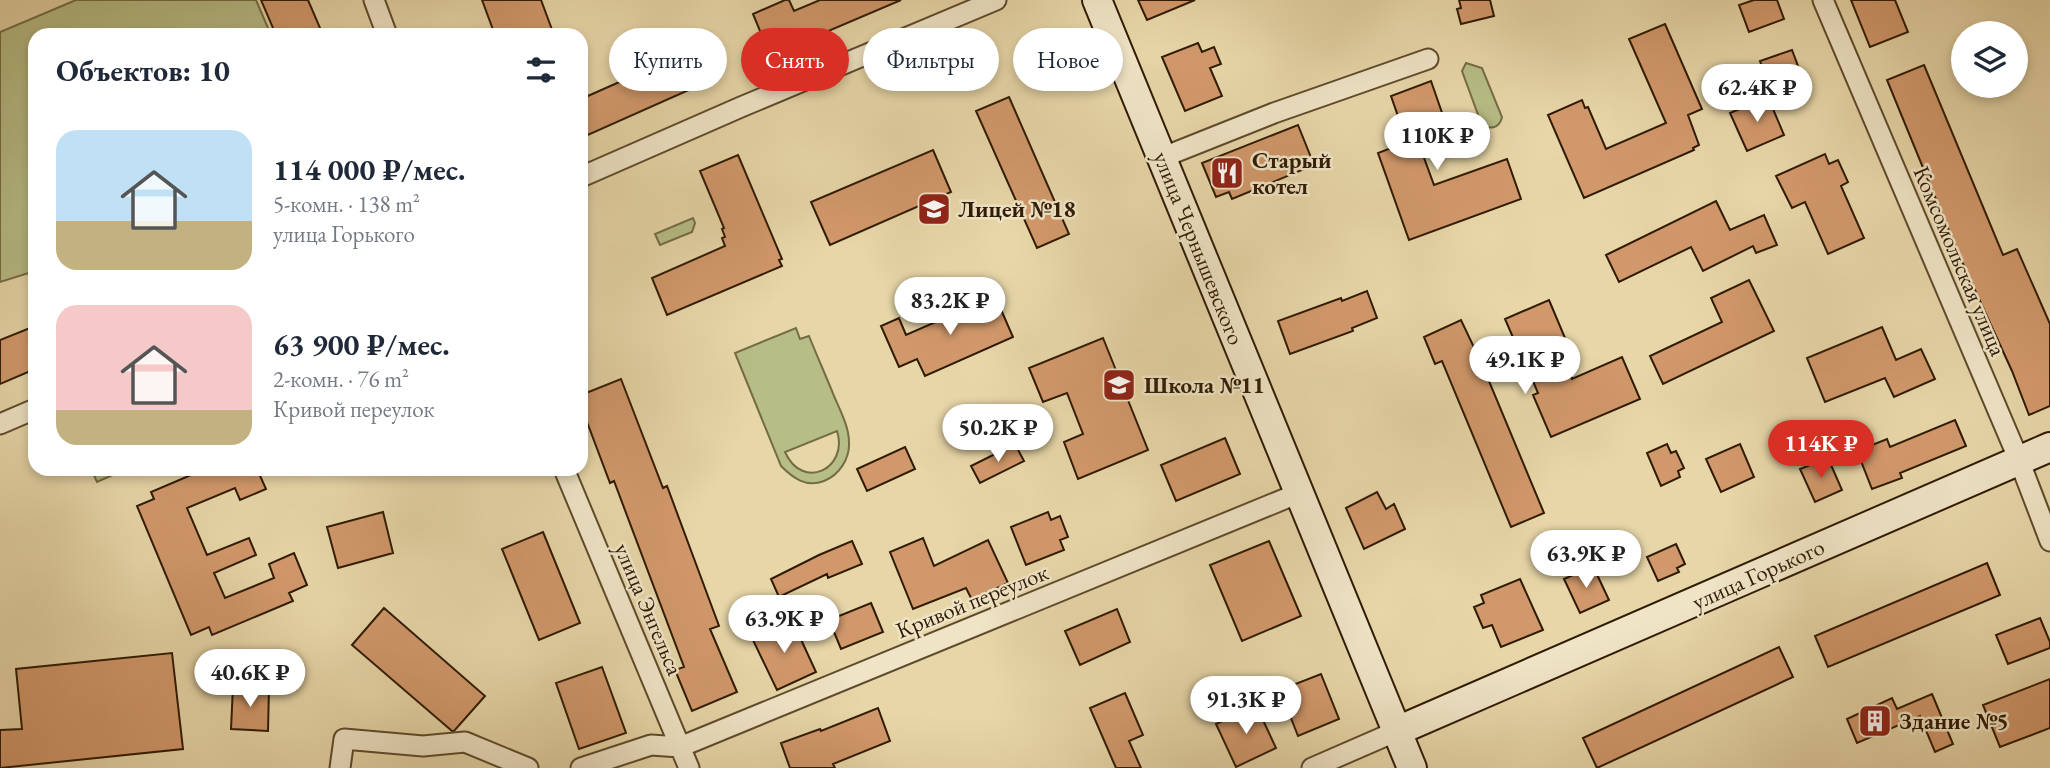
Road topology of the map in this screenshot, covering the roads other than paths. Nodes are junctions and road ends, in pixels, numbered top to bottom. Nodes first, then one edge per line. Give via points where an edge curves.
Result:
1 (374, 0) edge
2 (996, 0) edge
3 (1097, 0) edge
4 (1823, 0) edge
5 (384, 28) edge
6 (1428, 59) dead end
7 (1161, 158) junction
8 (588, 174) edge
9 (28, 412) edge
10 (0, 424) edge
11 (2050, 447) edge
12 (2019, 460) junction
13 (567, 476) edge
14 (1299, 493) junction
15 (2050, 541) edge
16 (1397, 732) junction
17 (680, 747) junction
18 (340, 768) edge
19 (528, 768) edge
20 (581, 768) edge
21 (689, 768) edge
22 (1312, 768) edge
23 (1412, 768) edge

1 - 5 street
2 - 8 street
3 - 7 main road, улица Чернышевского
4 - 12 street, Комсомольская улица
6 - 7 street
7 - 14 main road, улица Чернышевского
9 - 10 street
11 - 12 main road, улица Горького
12 - 15 street, Комсомольская улица
12 - 16 main road, улица Горького
13 - 17 street, улица Энгельса
14 - 16 main road, улица Чернышевского
14 - 17 street, Кривой переулок
16 - 22 street, улица Горького
16 - 23 main road, улица Чернышевского
17 - 20 street, Кривой переулок via 651,745
17 - 21 street, улица Энгельса
18 - 19 street via 344,738 423,746 465,742

